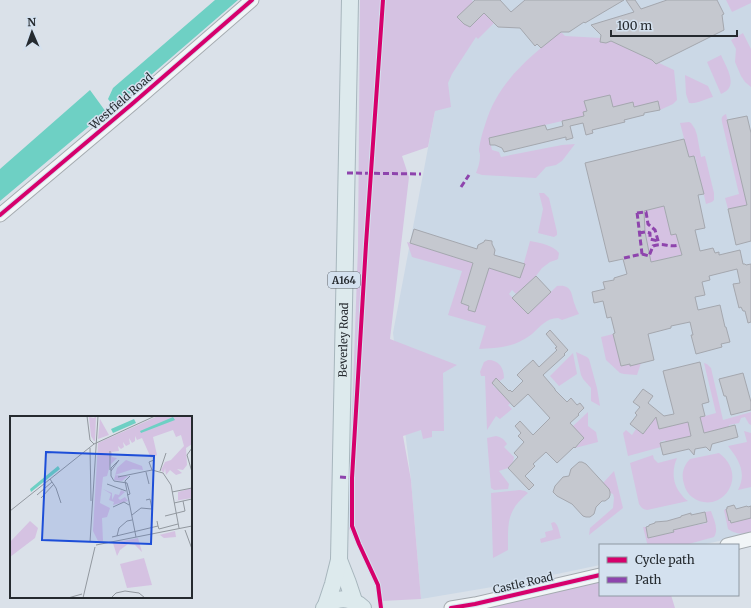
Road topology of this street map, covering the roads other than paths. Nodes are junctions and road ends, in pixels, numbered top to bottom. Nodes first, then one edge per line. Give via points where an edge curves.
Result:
1 (252, 0) edge
2 (350, 0) edge
3 (0, 215) edge
4 (751, 539) edge
5 (731, 544) edge
6 (339, 560) junction
7 (599, 575) edge
8 (361, 606) edge
9 (325, 607) edge
10 (451, 608) edge

1 - 3 street, Westfield Road
2 - 6 highway, Beverley Road / A164
4 - 5 street
6 - 8 highway, Beverley Road / A164
6 - 9 highway, Beverley Road / A164
7 - 10 street, Castle Road
8 - 9 highway, A164 via 347,599 340,599

